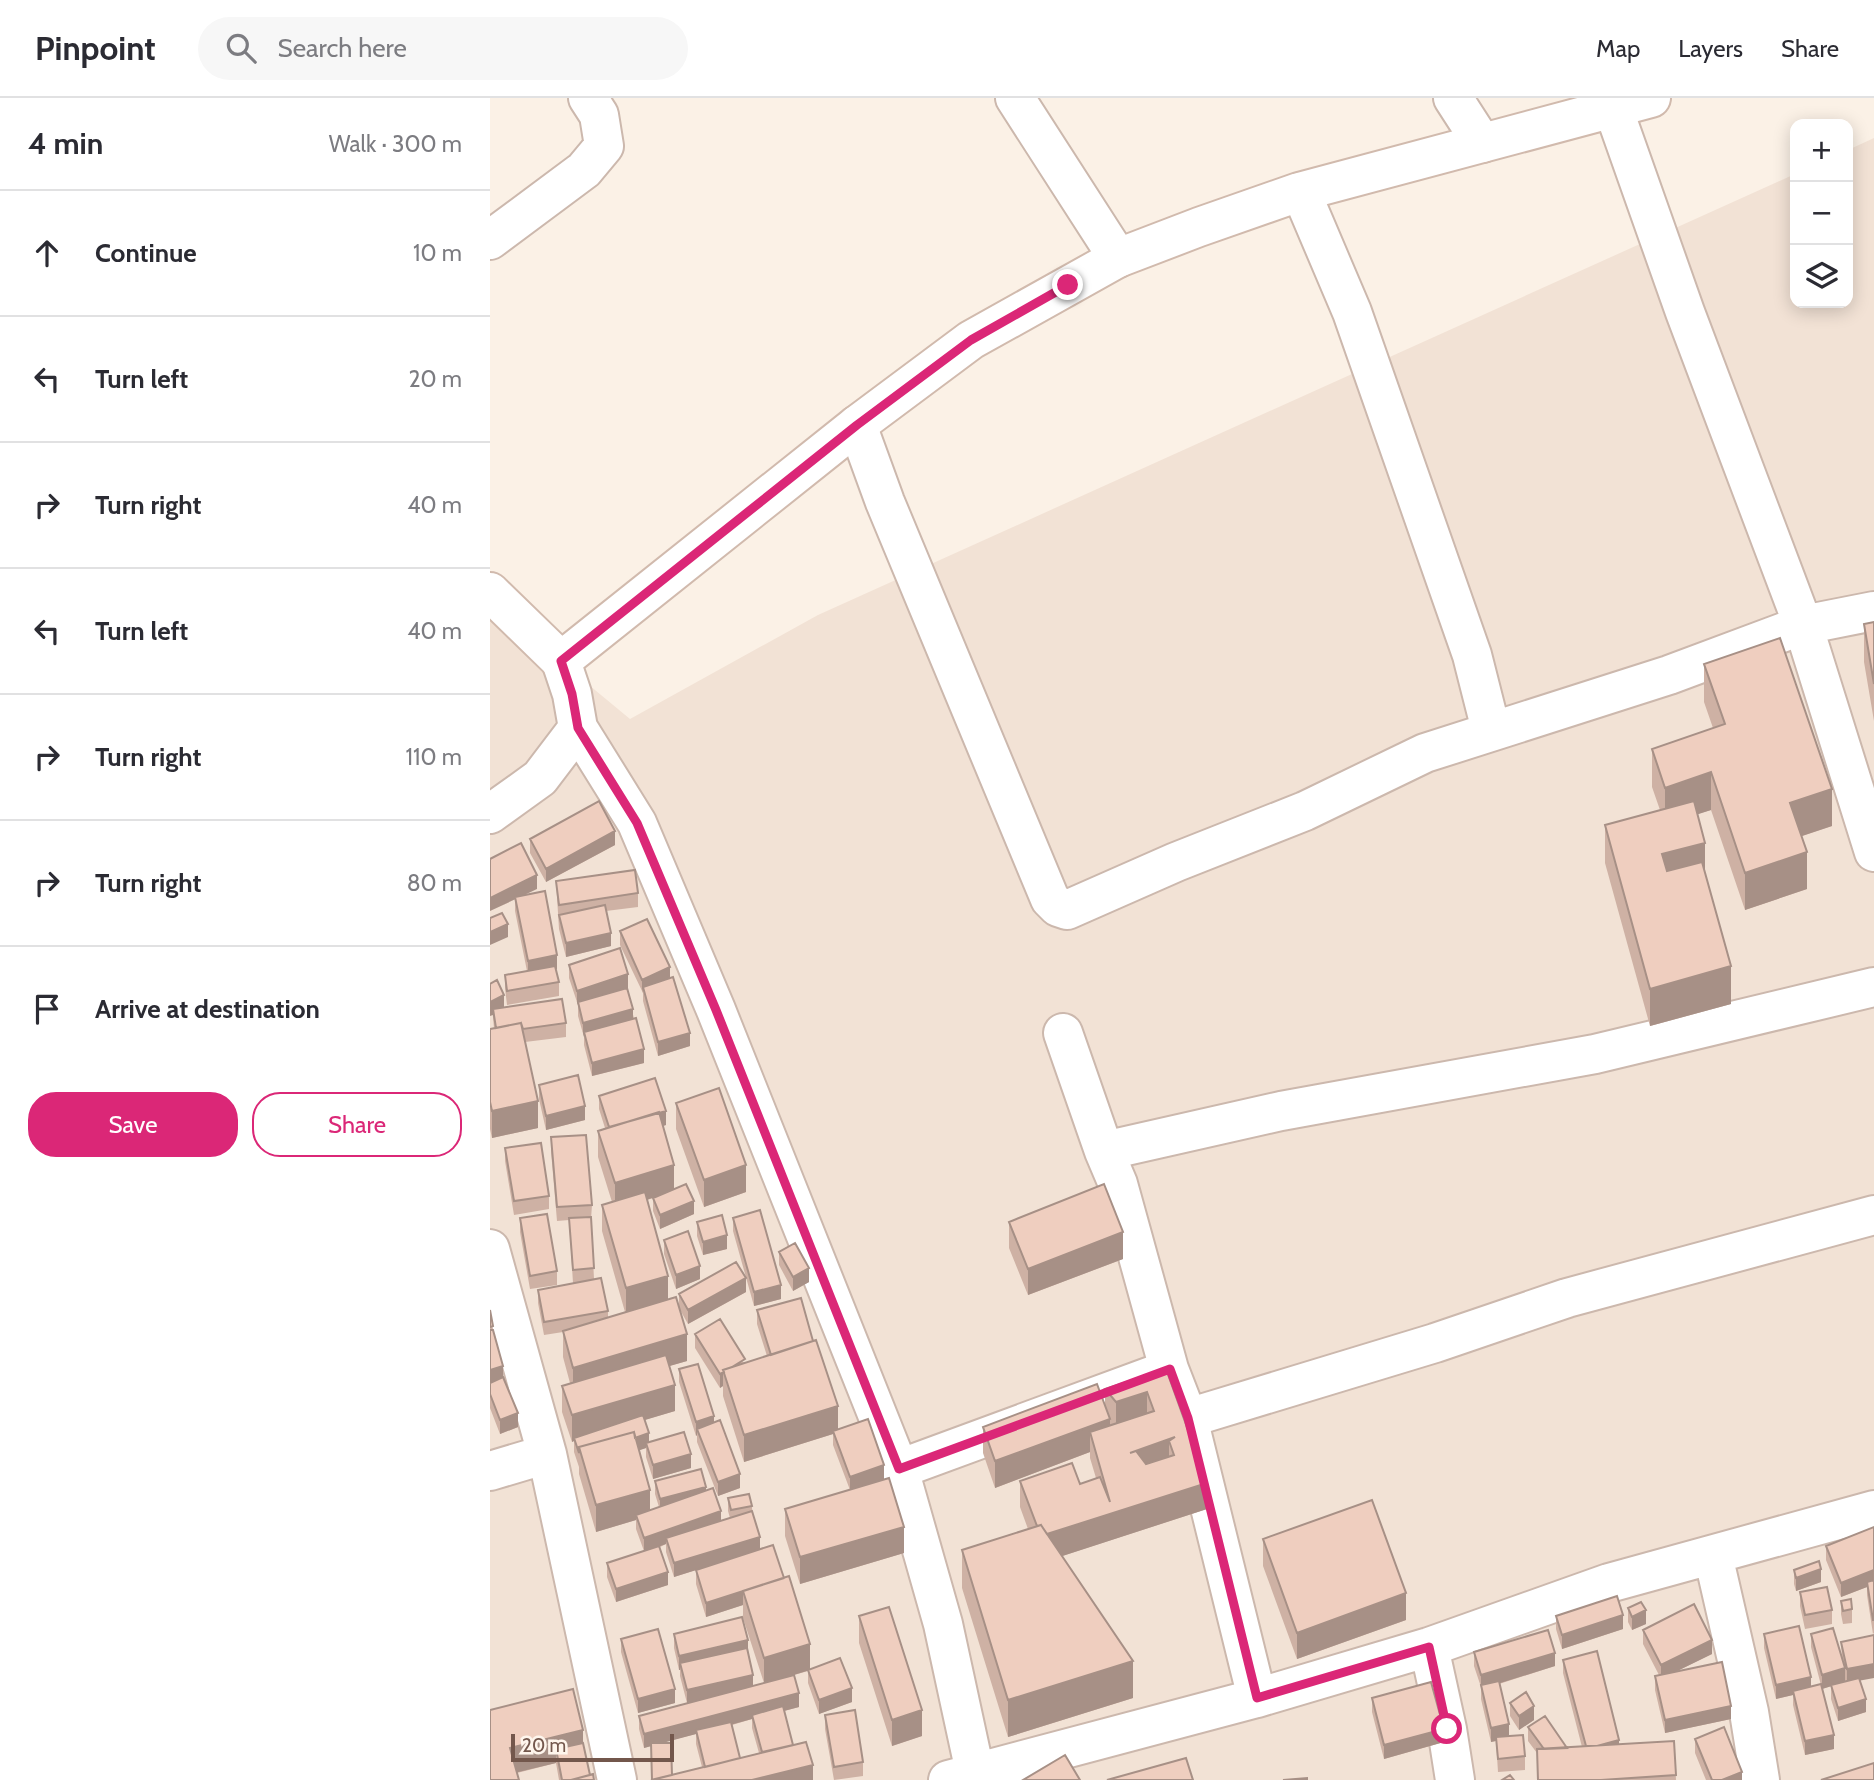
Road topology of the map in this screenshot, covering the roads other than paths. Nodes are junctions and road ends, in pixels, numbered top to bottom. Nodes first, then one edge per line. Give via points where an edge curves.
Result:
1 (588, 98) edge
2 (1015, 98) edge
3 (1453, 98) edge
4 (1651, 98) edge
5 (1613, 108) junction
6 (1482, 143) junction
7 (1301, 192) junction
8 (490, 240) edge
9 (1118, 258) junction
10 (857, 425) junction
11 (490, 592) edge
12 (1874, 611) edge
13 (1802, 625) junction
14 (561, 661) junction
15 (578, 728) junction
16 (1491, 730) junction
17 (490, 814) edge
18 (1874, 852) edge
19 (1874, 987) edge
20 (1063, 1033) dead end
21 (1104, 1151) junction
22 (1874, 1215) edge
23 (490, 1250) edge
24 (1170, 1369) junction
25 (1188, 1418) junction
26 (547, 1454) junction
27 (899, 1469) junction
28 (490, 1471) edge
29 (1874, 1510) edge
30 (1713, 1555) junction
31 (1429, 1647) junction
32 (1257, 1698) junction
33 (961, 1776) edge
34 (617, 1780) edge
35 (1455, 1780) edge
36 (1760, 1780) edge

1 - 8 street via 599,115 604,146 583,170
2 - 9 street
3 - 6 street
4 - 5 street
5 - 6 street
5 - 13 street
6 - 7 street
7 - 9 street
7 - 16 street via 1352,312 1472,655
9 - 10 street via 971,340
10 - 14 street
10 - 16 street via 958,679 1050,899 1058,907 1076,907 1305,811 1424,753
11 - 14 street
12 - 13 street
13 - 16 street via 1670,675
13 - 18 street
14 - 15 street
15 - 17 street via 540,778
15 - 27 street via 643,835
19 - 21 street via 1595,1054 1281,1111
20 - 21 street
21 - 24 street via 1118,1184
22 - 25 street via 1567,1298
23 - 26 street
24 - 25 street
24 - 27 street
25 - 32 street
26 - 28 street
26 - 34 street
27 - 33 street via 943,1623
29 - 30 street
30 - 31 street via 1609,1583
30 - 36 street
31 - 32 street
31 - 35 street
32 - 33 street

